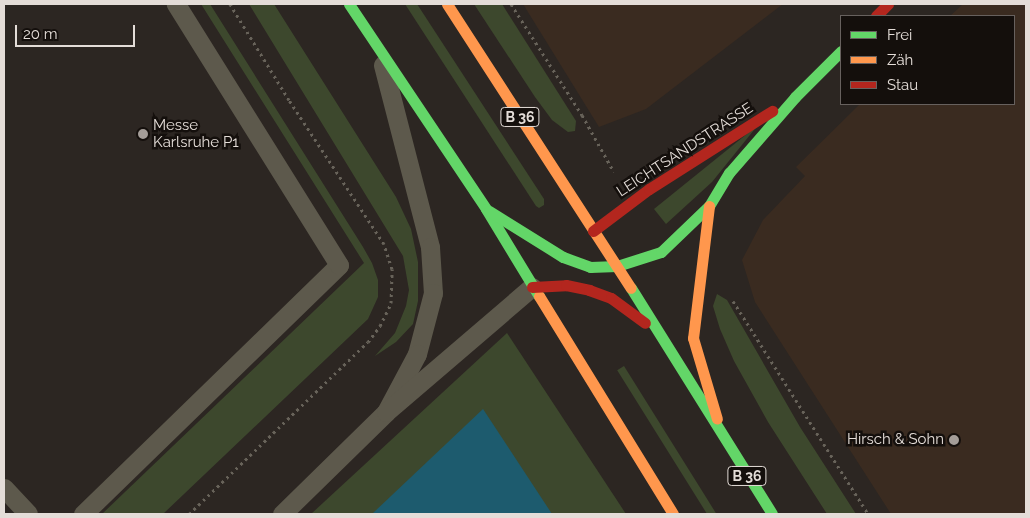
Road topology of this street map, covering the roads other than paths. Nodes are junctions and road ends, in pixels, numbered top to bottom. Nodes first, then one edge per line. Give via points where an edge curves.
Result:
1 (176, 4) edge
2 (348, 4) edge
3 (448, 4) edge
4 (888, 4) edge
5 (877, 15) edge
6 (378, 47) junction
7 (840, 52) edge
8 (795, 97) junction
9 (709, 206) junction
10 (486, 209) junction
11 (590, 234) junction
12 (575, 247) dead end
13 (560, 260) junction
14 (617, 266) junction
15 (538, 281) junction
16 (656, 332) junction
17 (386, 412) junction
18 (722, 437) junction
19 (4, 488) edge
20 (28, 514) edge
21 (83, 514) edge
22 (282, 514) edge
23 (673, 514) edge
24 (772, 514) edge

1 - 21 lane via 339,265
2 - 6 main road
3 - 11 main road, B 36
4 - 5 main road
6 - 10 main road
6 - 17 lane via 430,247 433,293 417,354
7 - 8 main road, LEICHTSANDSTRASSE
8 - 9 main road, LEICHTSANDSTRASSE via 729,173
8 - 11 main road, LEICHTSANDSTRASSE via 703,154
9 - 14 main road, LEICHTSANDSTRASSE via 661,252
9 - 18 main road, LEICHTSANDSTRASSE via 693,338
10 - 13 main road, LEICHTSANDSTRASSE
10 - 15 main road
11 - 14 main road, B 36
12 - 13 main road
13 - 14 main road, LEICHTSANDSTRASSE via 590,266
14 - 16 main road, B 36
15 - 16 main road via 611,298
15 - 17 lane
15 - 23 main road
16 - 18 main road, B 36
17 - 22 lane
18 - 24 main road, B 36
19 - 20 lane

